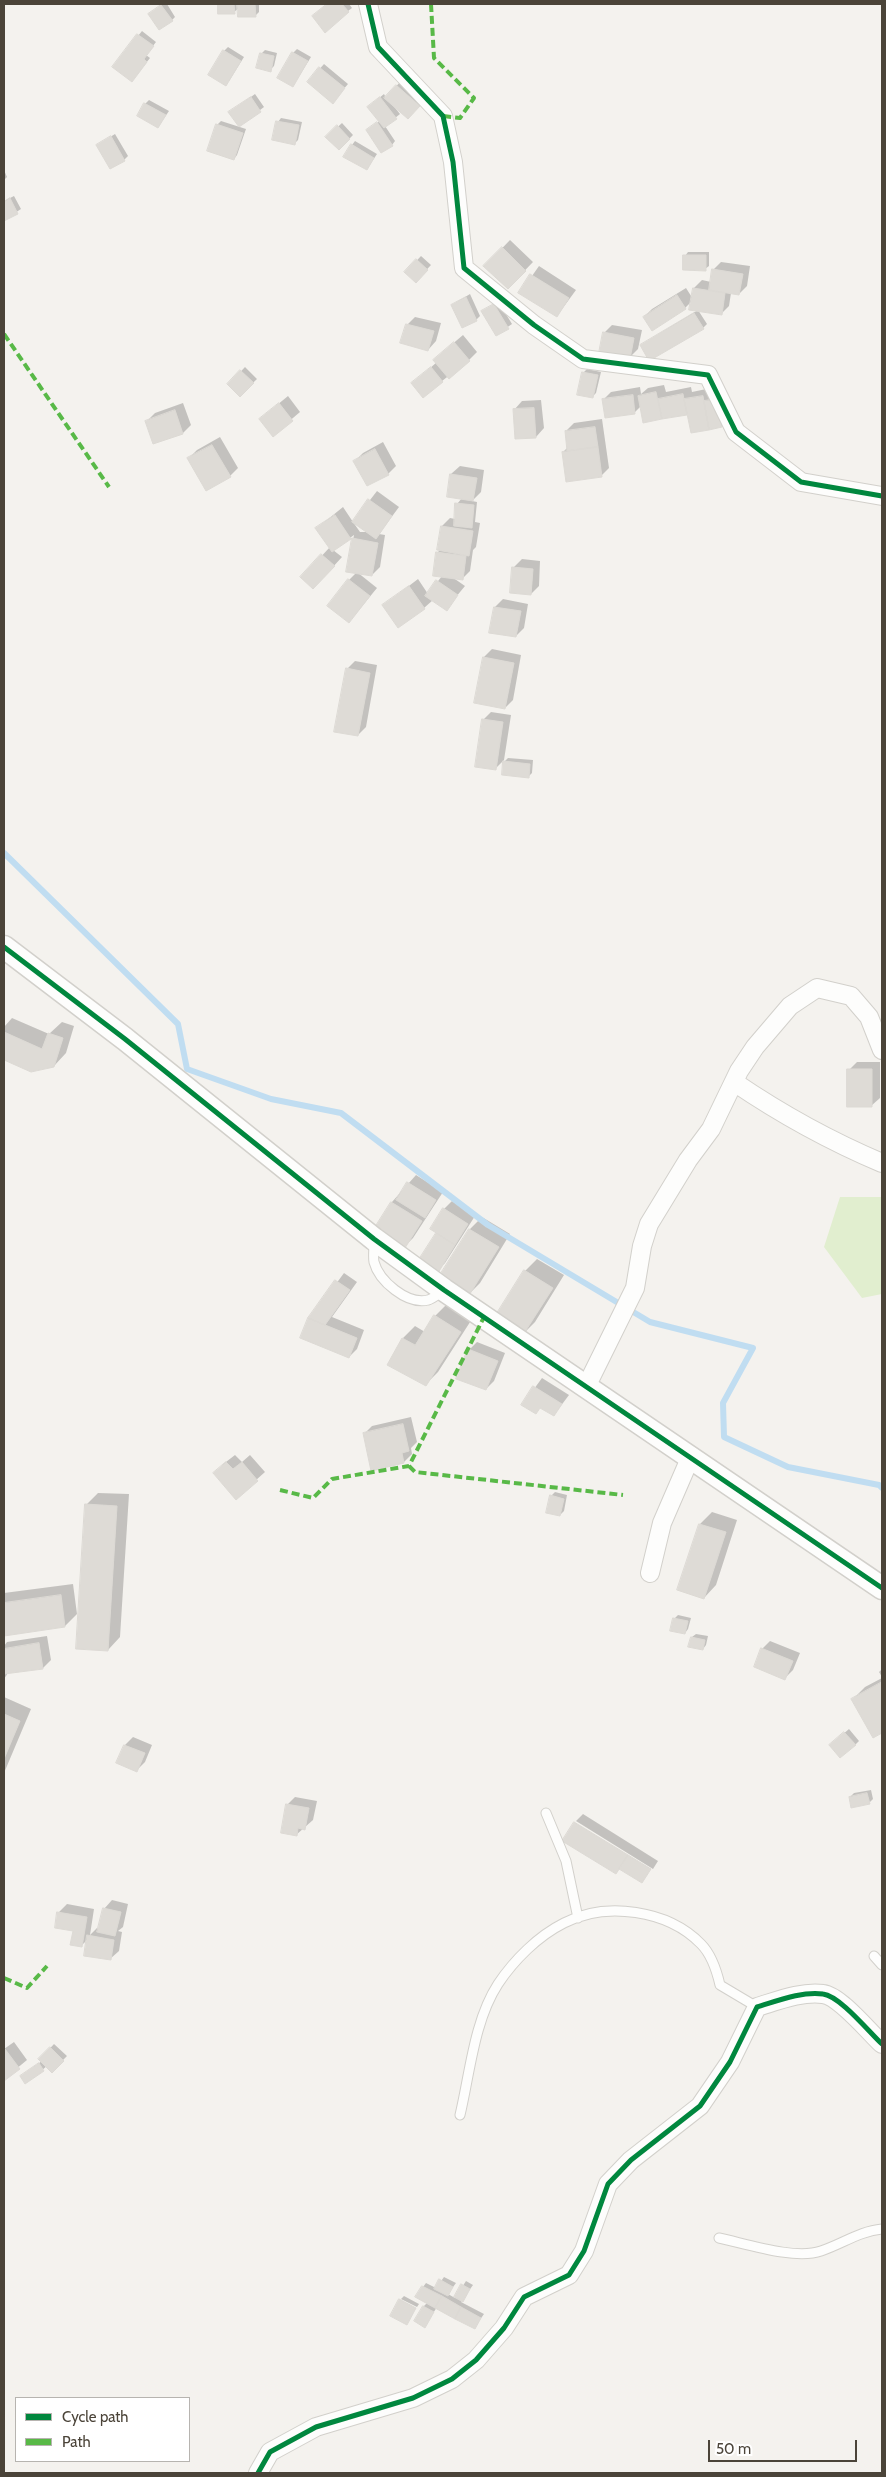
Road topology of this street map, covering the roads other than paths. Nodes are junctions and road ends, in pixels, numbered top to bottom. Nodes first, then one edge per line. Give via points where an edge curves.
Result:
1 (368, 4) edge
2 (882, 496) edge
3 (4, 947) edge
4 (882, 1050) edge
5 (734, 1082) junction
6 (882, 1163) edge
7 (587, 1385) junction
8 (691, 1456) junction
9 (650, 1573) dead end
10 (882, 1588) edge
11 (546, 1813) dead end
12 (578, 1918) junction
13 (874, 1956) dead end
14 (882, 1965) edge
15 (757, 2007) junction
16 (882, 2044) edge
17 (460, 2115) dead end
18 (882, 2229) edge
19 (719, 2238) dead end
20 (258, 2473) edge

1 - 2 street via 378,47 443,116 453,162 464,268 534,325 583,359 708,375 736,432 802,482
3 - 7 street via 125,1039 374,1239
4 - 5 street via 869,1017 851,996 817,988 790,1006 755,1047
5 - 6 street via 763,1102 843,1146
5 - 7 street via 711,1129 649,1224 635,1288
7 - 8 street
8 - 9 street via 662,1523
8 - 10 street
11 - 12 lane via 566,1861
12 - 15 lane via 598,1910 643,1914 676,1923 702,1945 716,1970 720,1985
12 - 17 lane via 564,1923 522,1953 497,1986 480,2025
13 - 14 lane
15 - 16 street via 795,1997 824,1994 838,2001
15 - 20 street via 730,2062 700,2106 631,2160 608,2184 584,2251 569,2274 524,2297 504,2328 476,2360 452,2379 412,2398 316,2427 270,2452
18 - 19 lane via 864,2232 820,2252 795,2253

